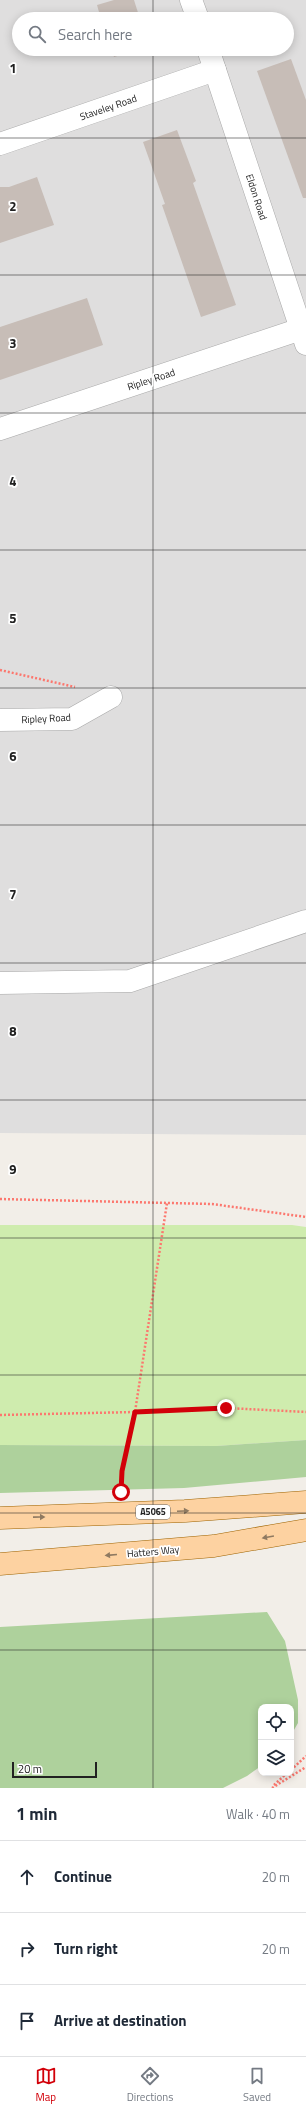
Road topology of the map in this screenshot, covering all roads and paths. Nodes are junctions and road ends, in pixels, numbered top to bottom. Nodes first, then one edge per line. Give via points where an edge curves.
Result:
1 (191, 0) edge
2 (195, 12) edge
3 (210, 56) edge
4 (215, 70) junction
5 (0, 144) edge
6 (304, 337) edge
7 (0, 429) edge
8 (0, 670) edge
9 (104, 701) joint
10 (0, 720) edge
11 (306, 921) edge
12 (0, 983) edge
13 (0, 1199) edge
14 (166, 1203) junction
15 (306, 1217) edge
16 (135, 1412) junction
17 (306, 1412) edge
18 (0, 1415) edge
19 (121, 1492) dead end
20 (306, 1502) edge
21 (0, 1518) edge
22 (306, 1530) edge
23 (0, 1564) edge
24 (306, 1756) edge
25 (294, 1767) edge
26 (306, 1767) edge
27 (284, 1776) edge
28 (271, 1788) edge

1 - 2 street
3 - 4 street, Eldon Road
4 - 5 street, Staveley Road
4 - 6 street, Eldon Road
6 - 7 street, Ripley Road
8 - 9 path via 80,688
9 - 10 street, Ripley Road via 72,719
11 - 12 street via 130,980
13 - 14 path
14 - 15 path via 212,1204
14 - 16 path
16 - 17 path via 226,1408
16 - 18 path
16 - 19 path via 122,1471
21 -> 20 main road, A5065 via 185,1511
22 -> 23 main road, Hatters Way via 214,1546
24 - 25 path
26 - 28 path
27 - 28 path

